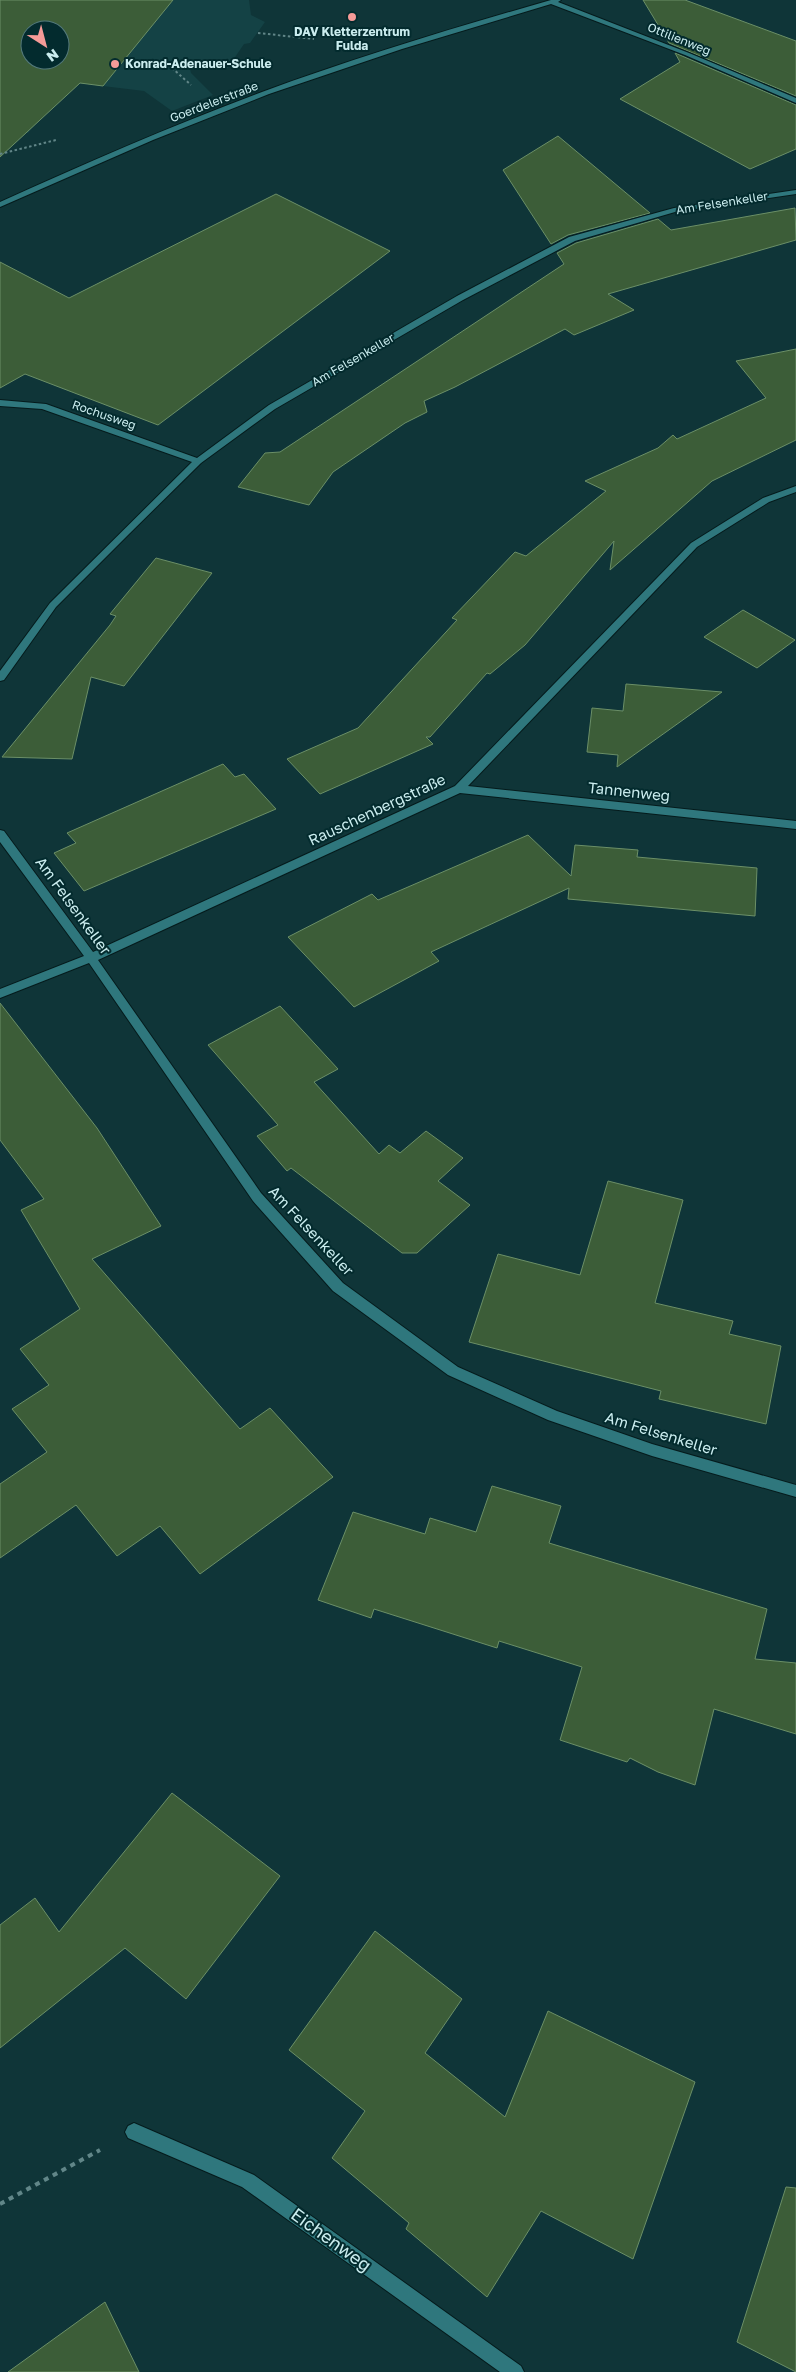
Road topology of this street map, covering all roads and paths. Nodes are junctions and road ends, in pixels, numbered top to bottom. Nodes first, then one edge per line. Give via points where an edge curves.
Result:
1 (555, 1) edge
2 (258, 33) dead end
3 (315, 39) dead end
4 (796, 101) edge
5 (796, 192) edge
6 (0, 205) edge
7 (0, 403) edge
8 (198, 461) junction
9 (796, 489) edge
10 (0, 678) edge
11 (460, 789) junction
12 (796, 825) edge
13 (0, 834) edge
14 (92, 958) junction
15 (0, 994) edge
16 (796, 1491) edge
17 (134, 2132) joint
18 (0, 2204) edge
19 (515, 2372) edge

1 - 4 street, Ottilienweg
1 - 6 street, Goerdelerstraße via 304,79 111,155
2 - 3 path
5 - 8 street, Am Felsenkeller via 674,210 572,239 460,298 272,407
7 - 8 street, Rochusweg via 43,406
8 - 10 street, Am Felsenkeller via 53,605
9 - 11 street, Rauschenbergstraße via 766,500 694,545
11 - 12 street, Tannenweg
11 - 14 street, Rauschenbergstraße
13 - 14 street, Am Felsenkeller
14 - 15 street, Rauschenbergstraße
14 - 16 street, Am Felsenkeller via 257,1197 338,1287 453,1371 553,1416 634,1444
17 - 18 path
17 - 19 street, Eichenweg via 248,2181

